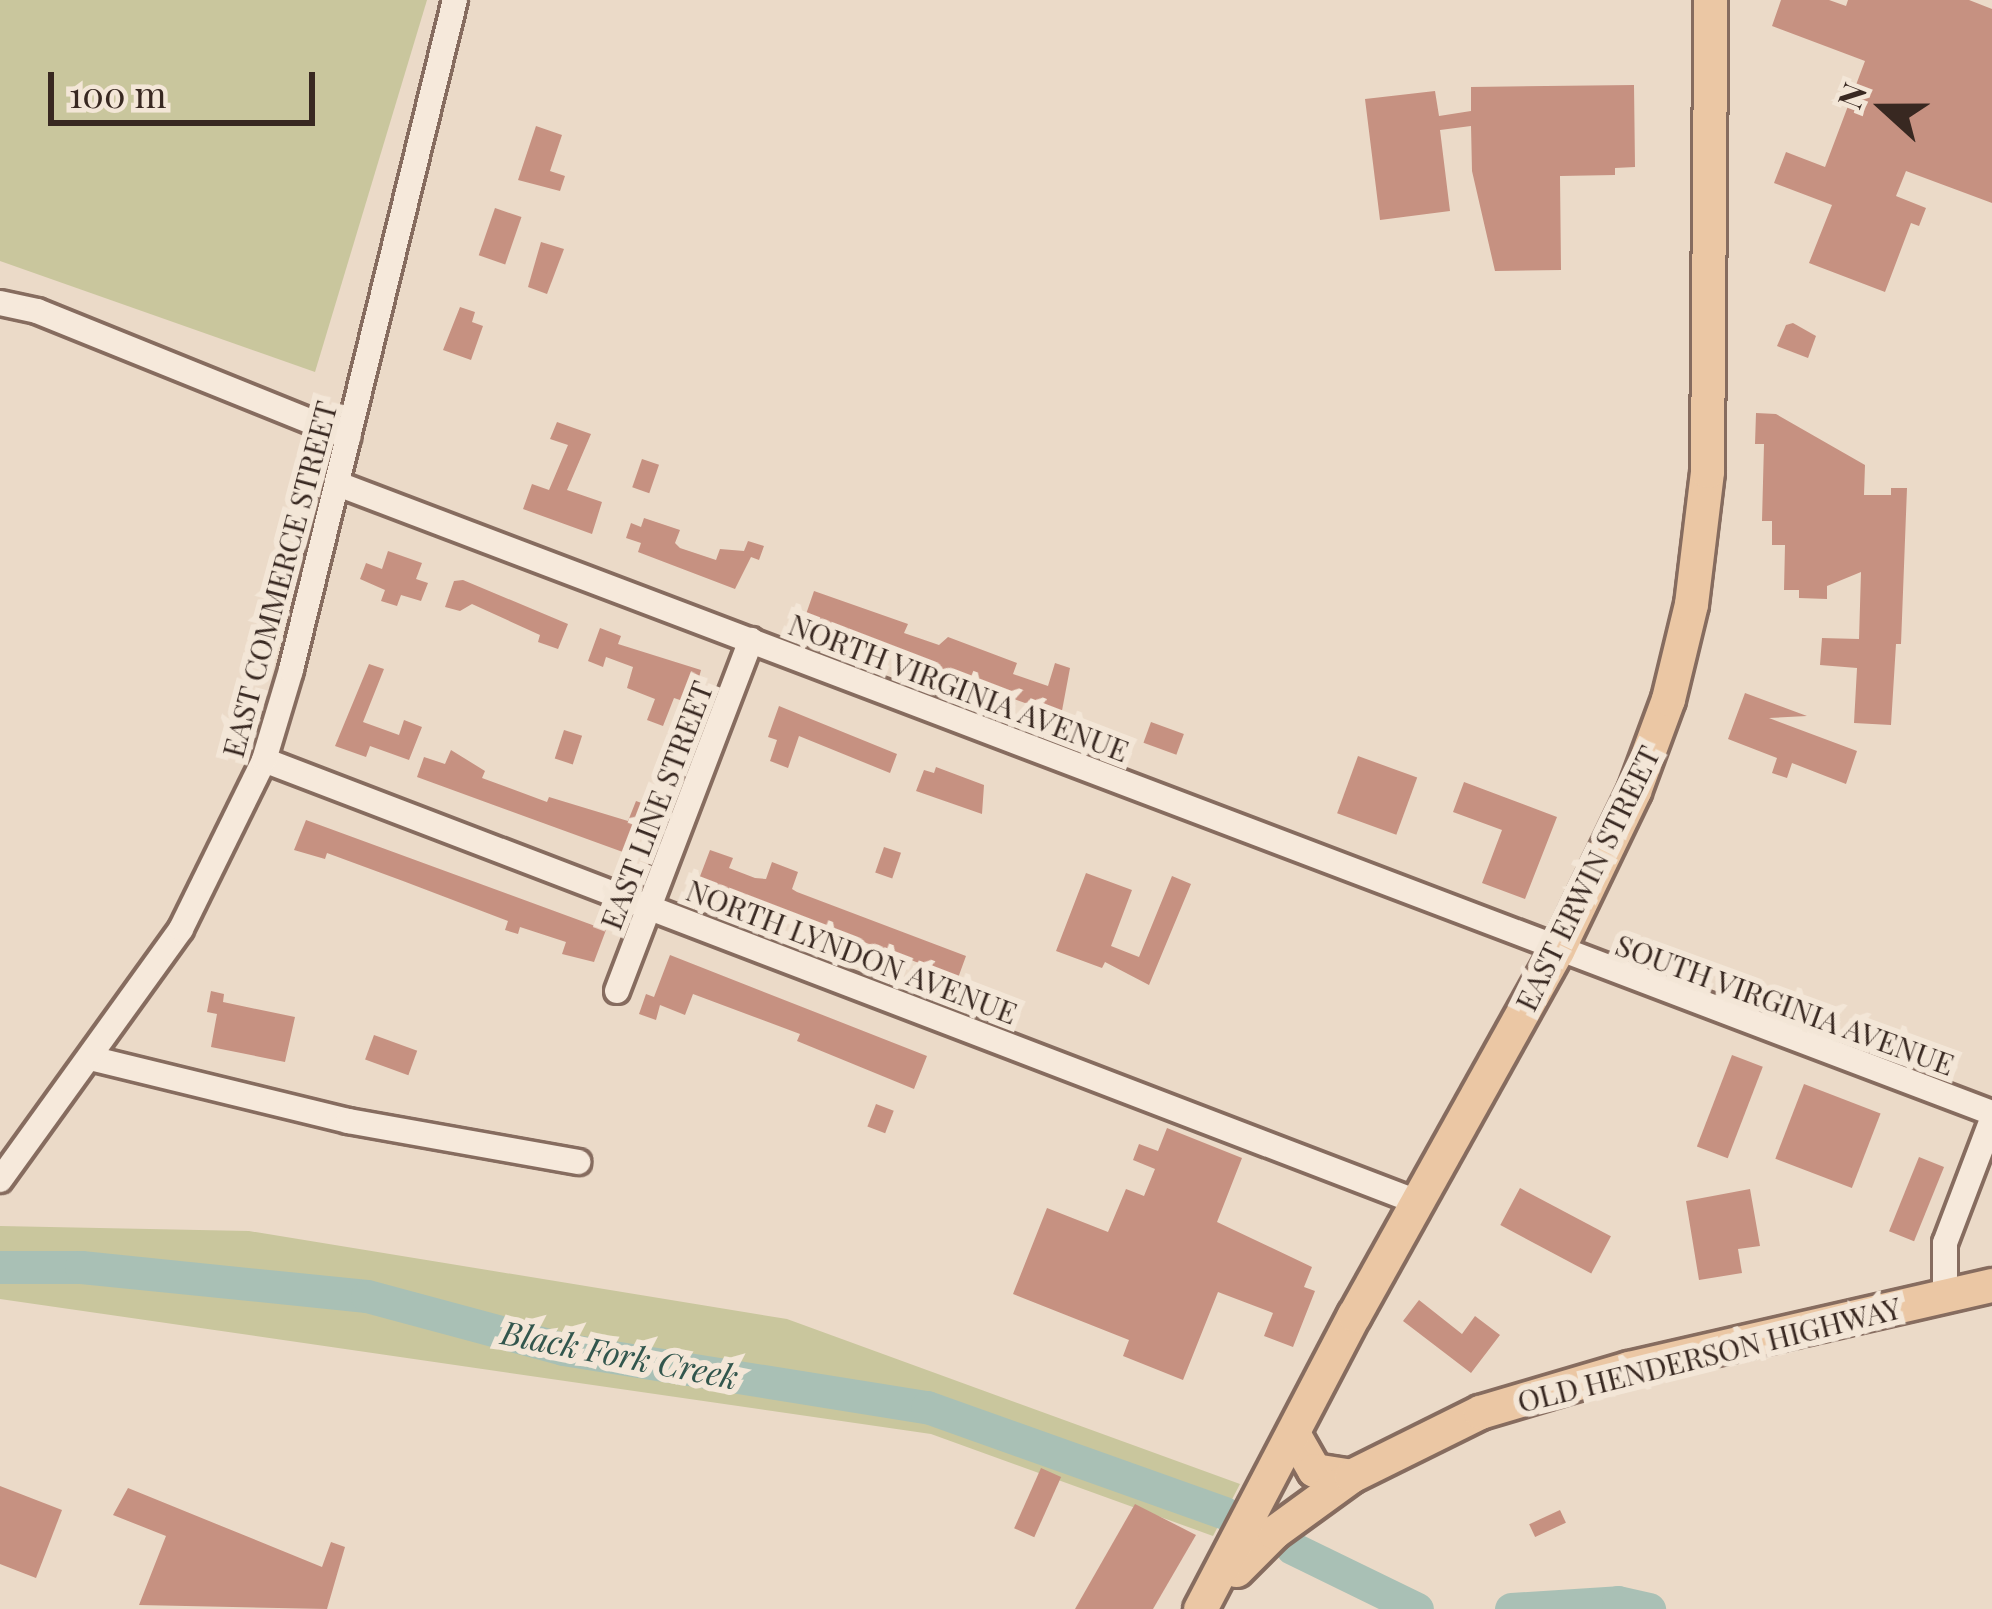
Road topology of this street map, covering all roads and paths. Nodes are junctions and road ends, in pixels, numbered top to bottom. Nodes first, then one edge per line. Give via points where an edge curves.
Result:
1 (455, 0) edge
2 (1710, 0) edge
3 (0, 303) edge
4 (349, 437) junction
5 (338, 484) junction
6 (751, 640) junction
7 (264, 760) junction
8 (650, 907) junction
9 (1557, 951) junction
10 (617, 991) dead end
11 (90, 1058) junction
12 (1992, 1116) edge
13 (578, 1162) dead end
14 (0, 1180) edge
15 (1417, 1202) junction
16 (1992, 1285) edge
17 (1945, 1296) junction
18 (1294, 1435) junction
19 (1351, 1476) junction
20 (1201, 1608) edge

1 - 4 street, EAST COMMERCE STREET
2 - 9 main road, EAST ERWIN STREET via 1711,379 1698,560 1653,743
3 - 4 street via 37,310
4 - 5 street, EAST COMMERCE STREET
5 - 6 street, NORTH VIRGINIA AVENUE
5 - 7 street, EAST COMMERCE STREET
6 - 8 street, EAST LINE STREET
6 - 9 street, NORTH VIRGINIA AVENUE
7 - 8 street, NORTH LYNDON AVENUE
7 - 11 street, EAST COMMERCE STREET via 182,928
8 - 10 street, EAST LINE STREET
8 - 15 street, NORTH LYNDON AVENUE
9 - 12 street, SOUTH VIRGINIA AVENUE
9 - 15 main road, EAST ERWIN STREET
11 - 13 street via 348,1120
11 - 14 street, EAST COMMERCE STREET
12 - 17 street via 1945,1244
15 - 18 main road, EAST ERWIN STREET
16 - 17 main road, OLD HENDERSON HIGHWAY
17 - 19 main road, OLD HENDERSON HIGHWAY via 1546,1390 1446,1426
18 - 19 main road via 1315,1469
18 - 20 main road, EAST ERWIN STREET
19 - 20 main road, OLD HENDERSON HIGHWAY via 1256,1548

